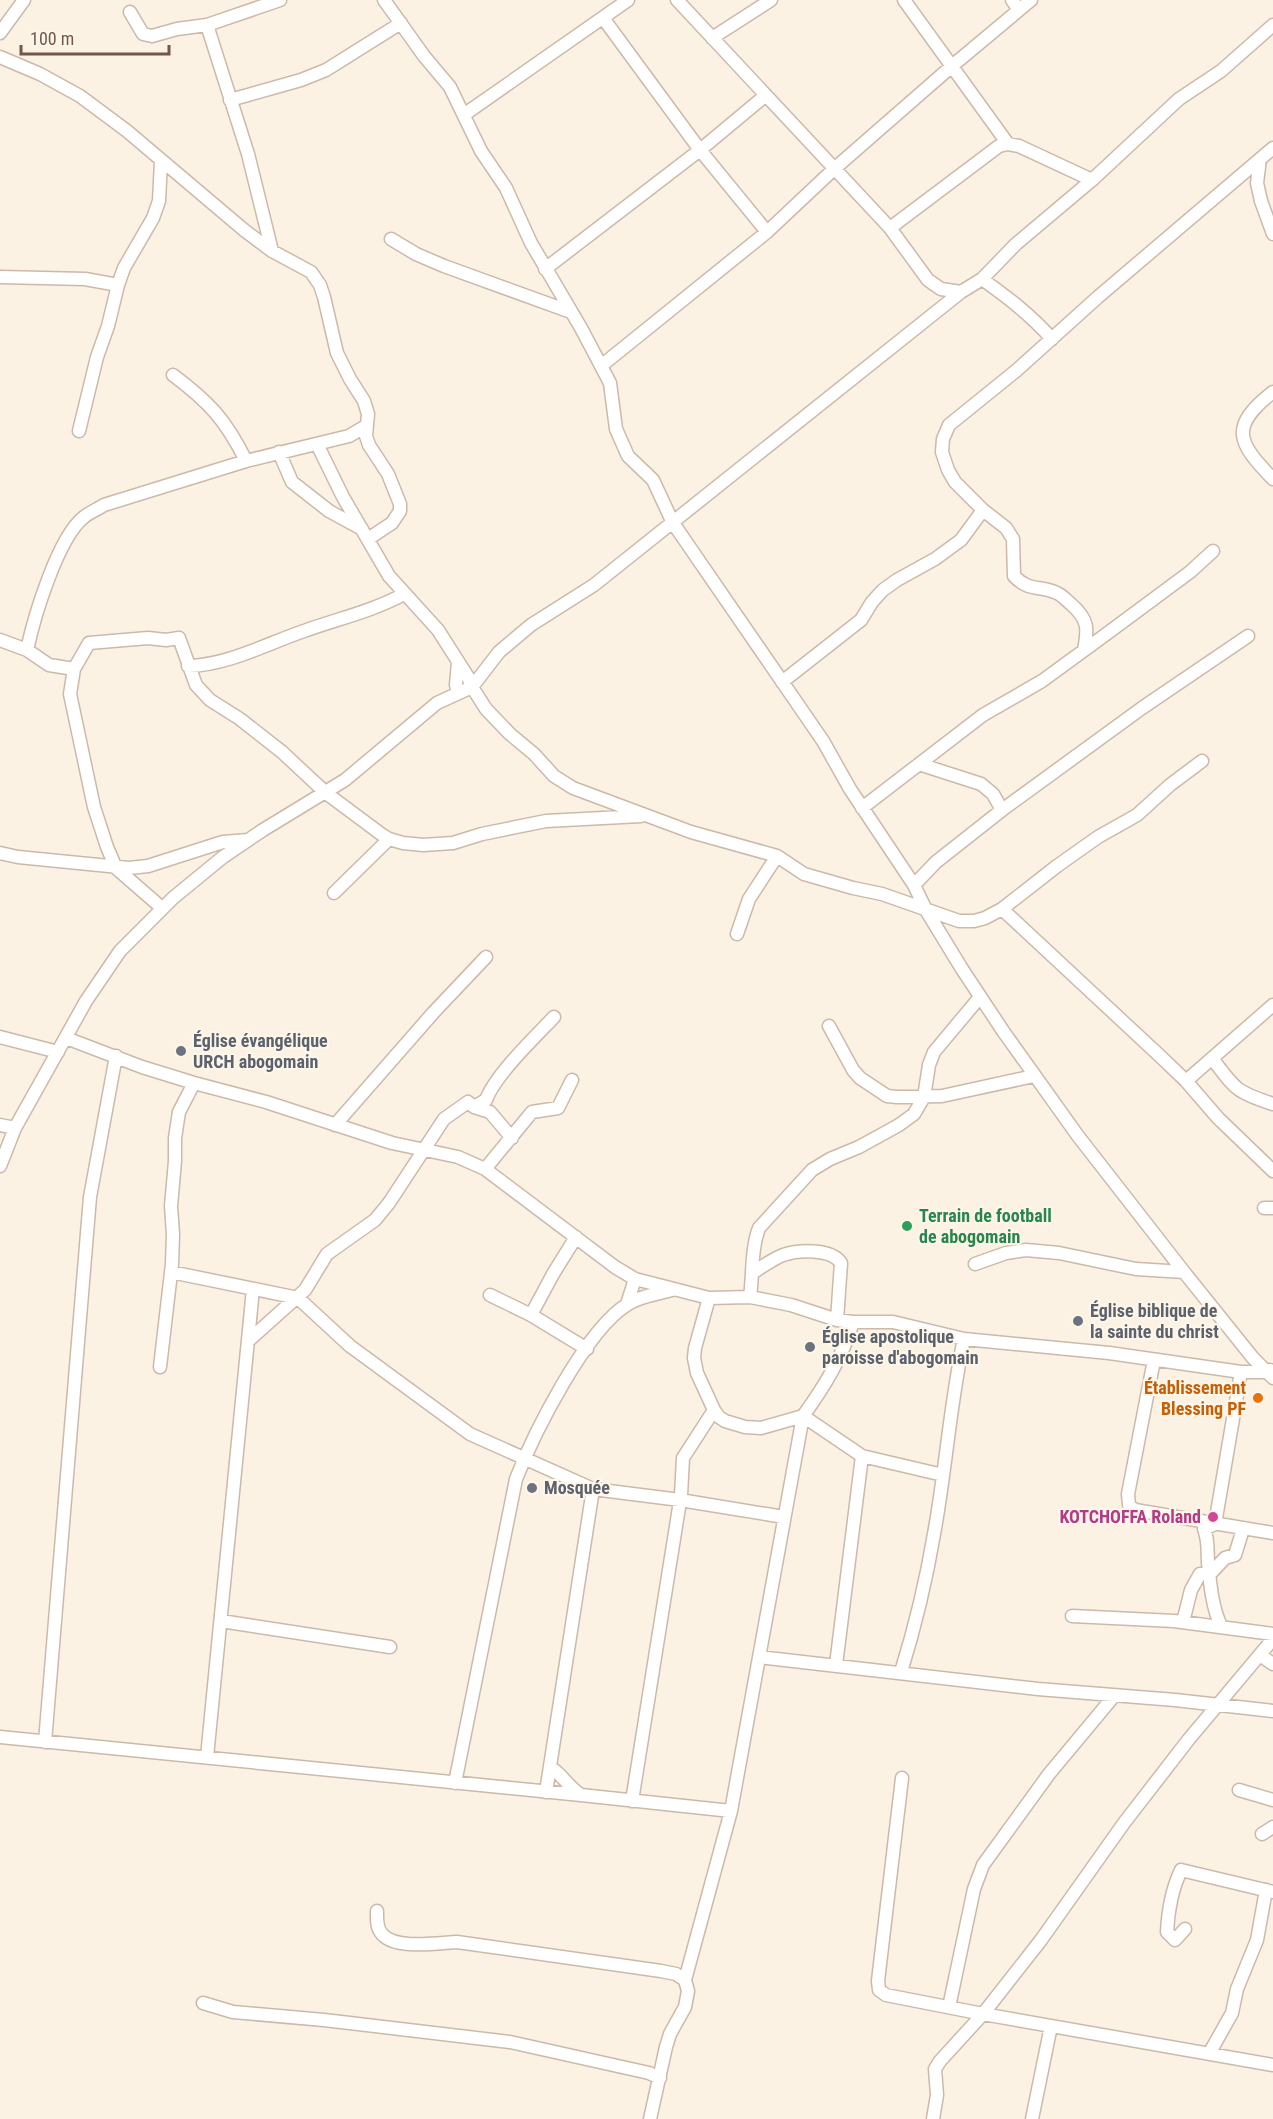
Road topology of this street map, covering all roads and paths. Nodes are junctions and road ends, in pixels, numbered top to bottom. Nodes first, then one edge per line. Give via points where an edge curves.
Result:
1 (24, 0) edge
2 (280, 0) edge
3 (384, 0) edge
4 (628, 0) edge
5 (677, 0) edge
6 (771, 0) edge
7 (904, 0) edge
8 (1031, 0) edge
9 (1016, 5) edge
10 (130, 12) dead end
11 (603, 18) junction
12 (401, 23) junction
13 (207, 25) junction
14 (1273, 25) edge
15 (0, 33) edge
16 (712, 38) junction
17 (0, 57) edge
18 (952, 66) junction
19 (766, 95) junction
20 (230, 100) junction
21 (465, 114) junction
22 (1008, 144) junction
23 (1273, 148) edge
24 (700, 150) junction
25 (1260, 159) junction
26 (161, 161) junction
27 (834, 169) junction
28 (1241, 175) junction
29 (1092, 180) junction
30 (1257, 183) junction
31 (890, 228) junction
32 (767, 232) junction
33 (1273, 234) edge
34 (391, 239) dead end
35 (272, 251) junction
36 (545, 269) junction
37 (0, 277) edge
38 (981, 279) junction
39 (118, 285) junction
40 (961, 292) junction
41 (572, 312) junction
42 (1052, 339) junction
43 (601, 366) junction
44 (173, 375) dead end
45 (1273, 392) edge
46 (366, 426) junction
47 (79, 431) dead end
48 (317, 444) junction
49 (279, 452) junction
50 (246, 461) junction
51 (1273, 479) edge
52 (336, 482) junction
53 (983, 510) junction
54 (329, 511) junction
55 (673, 523) junction
56 (366, 534) junction
57 (1213, 551) dead end
58 (404, 594) junction
59 (1248, 636) dead end
60 (0, 640) edge
61 (27, 650) junction
62 (1084, 650) junction
63 (458, 662) junction
64 (188, 666) junction
65 (74, 669) junction
66 (782, 682) junction
67 (472, 687) junction
68 (458, 693) junction
69 (1202, 761) dead end
70 (919, 764) junction
71 (326, 793) junction
72 (862, 808) junction
73 (1002, 810) junction
74 (645, 815) junction
75 (389, 839) junction
76 (249, 840) junction
77 (0, 853) edge
78 (777, 856) junction
79 (116, 868) junction
80 (914, 885) junction
81 (334, 893) dead end
82 (162, 908) junction
83 (1002, 909) junction
84 (926, 910) junction
85 (736, 934) dead end
86 (486, 957) dead end
87 (980, 997) junction
88 (1271, 1010) edge
89 (554, 1017) dead end
90 (829, 1026) dead end
91 (0, 1037) edge
92 (66, 1038) junction
93 (58, 1052) junction
94 (116, 1056) junction
95 (1212, 1058) junction
96 (1035, 1076) junction
97 (572, 1080) dead end
98 (1186, 1081) junction
99 (194, 1083) junction
100 (924, 1097) junction
101 (1273, 1104) edge
102 (474, 1107) junction
103 (0, 1125) edge
104 (335, 1125) junction
105 (15, 1128) junction
106 (512, 1138) junction
107 (423, 1149) junction
108 (0, 1166) edge
109 (485, 1169) junction
110 (1273, 1171) edge
111 (576, 1237) junction
112 (975, 1264) dead end
113 (171, 1272) junction
114 (754, 1272) junction
115 (1184, 1272) junction
116 (635, 1279) junction
117 (253, 1289) junction
118 (673, 1290) junction
119 (490, 1295) dead end
120 (298, 1298) junction
121 (709, 1298) junction
122 (750, 1298) junction
123 (627, 1304) junction
124 (531, 1315) junction
125 (837, 1320) junction
126 (853, 1322) junction
127 (964, 1339) junction
128 (248, 1341) junction
129 (587, 1349) junction
130 (1154, 1360) junction
131 (160, 1366) dead end
132 (1241, 1372) junction
133 (1271, 1372) edge
134 (714, 1410) junction
135 (803, 1416) junction
136 (862, 1456) junction
137 (524, 1459) junction
138 (943, 1475) junction
139 (593, 1490) junction
140 (680, 1500) junction
141 (784, 1517) junction
142 (1215, 1524) junction
143 (1243, 1529) junction
144 (1273, 1532) edge
145 (1210, 1574) junction
146 (1072, 1616) dead end
147 (220, 1621) junction
148 (1183, 1622) junction
149 (1221, 1626) junction
150 (1273, 1636) edge
151 (390, 1647) dead end
152 (1260, 1655) junction
153 (759, 1657) junction
154 (1273, 1664) edge
155 (836, 1665) junction
156 (901, 1672) junction
157 (1114, 1696) junction
158 (1220, 1704) junction
159 (1273, 1711) edge
160 (0, 1737) edge
161 (45, 1742) junction
162 (207, 1757) junction
163 (550, 1767) junction
164 (902, 1778) dead end
165 (455, 1782) junction
166 (1239, 1790) dead end
167 (546, 1792) junction
168 (580, 1795) junction
169 (1273, 1800) edge
170 (632, 1801) junction
171 (731, 1811) junction
172 (1273, 1827) edge
173 (1262, 1834) dead end
174 (1270, 1891) edge
175 (377, 1911) dead end
176 (1185, 1929) dead end
177 (685, 1980) junction
178 (203, 2003) dead end
179 (949, 2007) junction
180 (983, 2014) junction
181 (1051, 2026) junction
182 (1209, 2054) junction
183 (1273, 2065) edge
184 (660, 2078) junction
185 (650, 2119) edge
186 (933, 2119) edge
187 (1032, 2119) edge

1 - 15 street
2 - 13 street
3 - 12 street
4 - 11 street
5 - 16 street
6 - 16 street
7 - 18 street
8 - 9 street
9 - 18 street
10 - 13 street via 147,36
11 - 21 street
11 - 24 street
12 - 20 street via 326,70
12 - 21 street via 450,87
13 - 20 street
14 - 29 street via 1221,71 1179,99
16 - 19 street
17 - 26 street via 80,96
18 - 22 street
18 - 27 street
19 - 24 street
19 - 27 street
20 - 35 street
21 - 36 street
22 - 29 street
22 - 31 street via 999,146
23 - 25 street
24 - 32 street
24 - 36 street
25 - 28 street
25 - 30 street
26 - 35 street
26 - 39 street via 159,201
27 - 31 street
27 - 32 street
28 - 30 street
28 - 42 street
29 - 38 street
30 - 33 street
31 - 40 street via 928,280 942,289
32 - 43 street
34 - 41 street via 444,266
35 - 46 street via 310,272 320,285 337,353 364,401
36 - 41 street
37 - 39 street via 85,279
38 - 40 street
38 - 42 street via 1037,322
39 - 47 street
40 - 55 street
41 - 43 street
42 - 53 street via 949,425 946,432 942,452 948,470
43 - 55 street via 610,383 616,429 628,456 653,480
44 - 50 street via 215,411 232,432
45 - 51 street via 1251,414 1242,429 1242,439
46 - 48 street via 349,436
46 - 56 street via 369,445 388,474 400,504 392,523
48 - 49 street
48 - 52 street
49 - 50 street
49 - 54 street via 292,482
50 - 61 street via 104,505 83,517 57,559
52 - 54 street
52 - 56 street
53 - 62 street via 1006,528 1013,539 1014,576 1021,584 1057,593 1079,611 1087,623
53 - 66 street via 961,540 883,590 861,620
54 - 56 street
55 - 66 street
55 - 67 street via 594,585 531,625 499,652
56 - 58 street via 389,576
57 - 62 street
58 - 63 street via 438,630
58 - 64 street via 378,607 228,660
59 - 73 street
60 - 61 street
61 - 65 street via 49,665
62 - 70 street via 1042,681 983,715
63 - 67 street
63 - 68 street
64 - 65 street via 179,638 147,638 89,643
64 - 71 street via 196,685 210,700 282,752
65 - 79 street via 70,694 94,807
66 - 72 street
67 - 68 street
67 - 74 street via 486,709 554,776 573,788
68 - 71 street via 436,703
69 - 83 street via 1137,815 1098,837
70 - 72 street
70 - 73 street via 981,784 993,794
71 - 75 street
71 - 76 street
72 - 80 street
73 - 80 street via 936,862
74 - 75 street via 546,821 453,843 423,845
74 - 78 street
75 - 81 street
76 - 79 street via 223,842 148,866
76 - 82 street
77 - 79 street
78 - 84 street via 804,874
78 - 85 street via 749,899
79 - 82 street
80 - 84 street
82 - 92 street via 120,951
83 - 84 street via 974,921 959,921
83 - 98 street
84 - 87 street
86 - 104 street
87 - 96 street
87 - 100 street via 934,1053
88 - 95 street
89 - 102 street via 522,1050 486,1100
90 - 100 street via 860,1078 887,1096
91 - 93 street
92 - 93 street
92 - 94 street
93 - 105 street
94 - 99 street
94 - 161 street via 90,1197
95 - 98 street
95 - 101 street via 1233,1086
96 - 100 street via 957,1094
96 - 115 street
97 - 106 street via 558,1108 532,1112
98 - 110 street
99 - 104 street
99 - 113 street via 179,1112 175,1138
100 - 114 street via 914,1114 899,1125 812,1170 759,1228
102 - 106 street via 490,1113
102 - 107 street via 468,1102 444,1119
103 - 105 street
104 - 107 street
105 - 108 street
106 - 109 street
107 - 109 street via 458,1157
107 - 120 street via 375,1220 327,1254
109 - 111 street
111 - 116 street
111 - 124 street
112 - 115 street via 1026,1250 1136,1269
113 - 117 street
113 - 131 street
114 - 122 street
114 - 125 street via 784,1255 802,1252 838,1257 841,1263
115 - 133 street
116 - 118 street
116 - 123 street
117 - 120 street
117 - 128 street
118 - 121 street
118 - 123 street
119 - 124 street
120 - 128 street
120 - 137 street via 350,1346 470,1434
121 - 122 street
121 - 134 street via 694,1358
122 - 125 street via 791,1305
123 - 129 street via 602,1327
124 - 129 street
125 - 126 street
126 - 127 street via 893,1322
126 - 135 street via 834,1371
127 - 130 street
127 - 138 street
128 - 147 street
129 - 137 street via 552,1403
130 - 132 street
130 - 142 street via 1129,1505 1135,1510
132 - 133 street
132 - 142 street
134 - 135 street via 724,1421 745,1427 761,1428
134 - 140 street via 682,1458
135 - 136 street
135 - 141 street
136 - 138 street
136 - 155 street
137 - 139 street
137 - 165 street via 516,1479
138 - 156 street via 920,1606
139 - 140 street
139 - 163 street
140 - 141 street
140 - 170 street
141 - 153 street
142 - 143 street
142 - 145 street via 1204,1529
143 - 144 street
143 - 145 street via 1235,1556 1225,1558
145 - 148 street via 1200,1574 1191,1590
145 - 149 street via 1214,1611
146 - 148 street
147 - 151 street
147 - 162 street
148 - 149 street
149 - 150 street
150 - 152 street
152 - 154 street
152 - 158 street
153 - 155 street
153 - 171 street
155 - 156 street
156 - 157 street
157 - 158 street
157 - 179 street via 1049,1774 984,1865 974,1889
158 - 159 street
158 - 180 street via 1124,1823
160 - 161 street
161 - 162 street
162 - 165 street
163 - 167 street
163 - 168 street
164 - 179 street via 879,1990 886,1995
165 - 167 street
166 - 169 street
167 - 168 street
168 - 170 street
170 - 171 street
171 - 177 street
172 - 173 street
174 - 176 street via 1181,1870 1167,1932 1175,1940
174 - 182 street via 1232,2013
175 - 177 street via 382,1934 394,1942 457,1942 661,1971
177 - 184 street via 685,2007 668,2040
178 - 184 street via 233,2012 510,2042
179 - 180 street
180 - 181 street
180 - 186 street via 935,2069 937,2095
181 - 182 street
181 - 187 street
182 - 183 street
184 - 185 street

